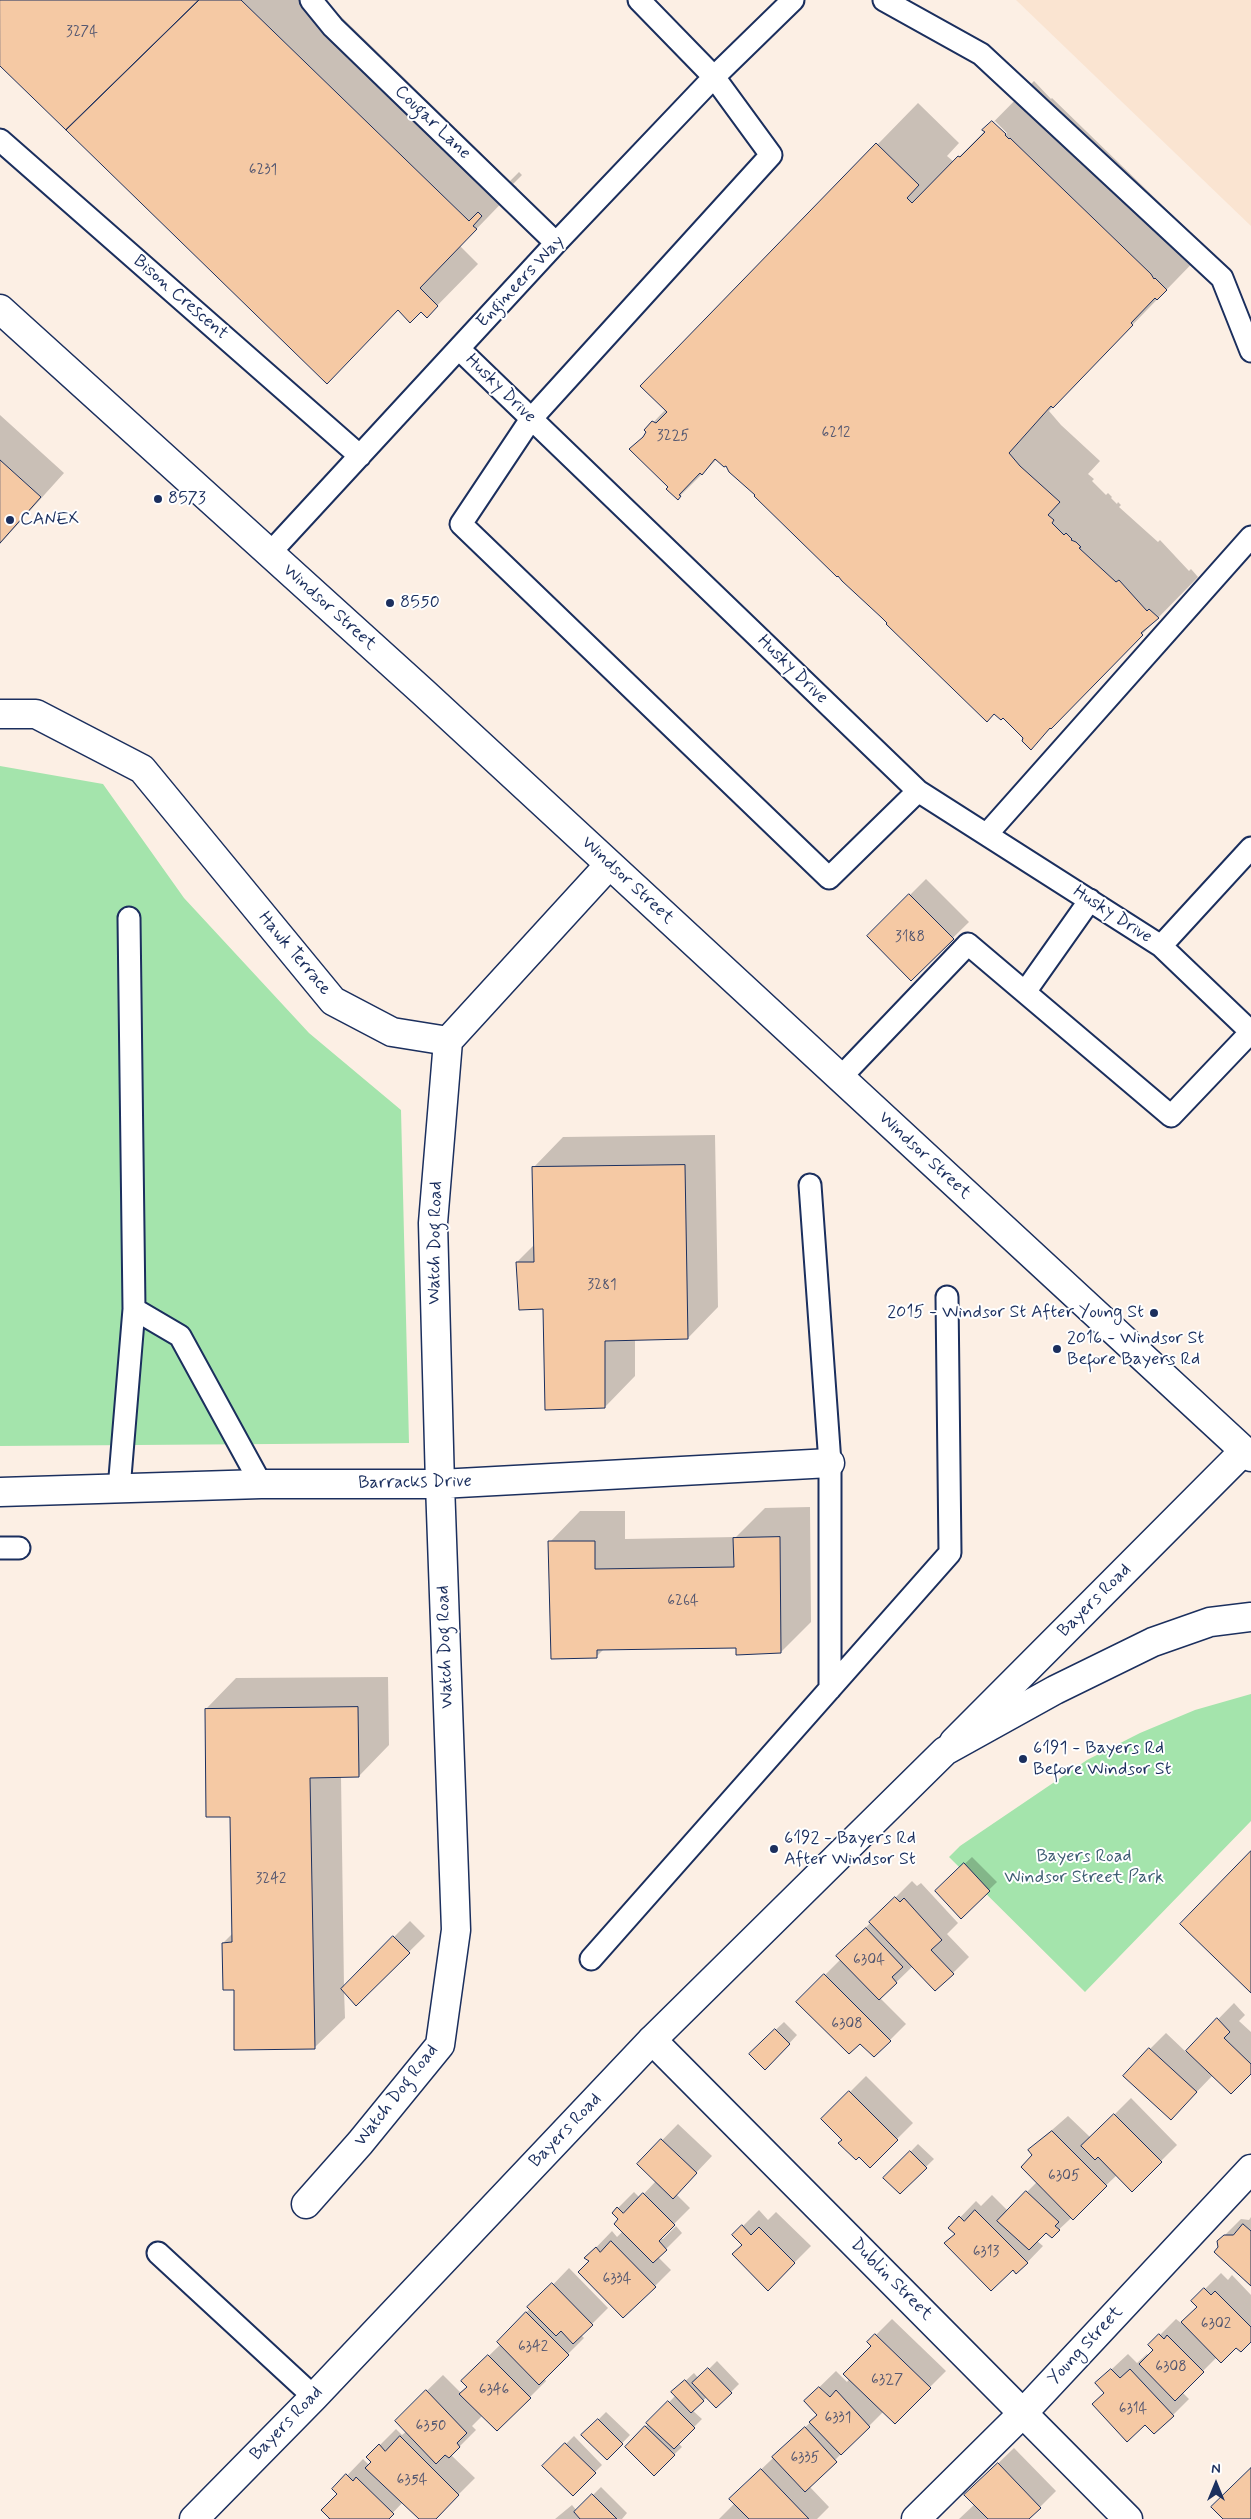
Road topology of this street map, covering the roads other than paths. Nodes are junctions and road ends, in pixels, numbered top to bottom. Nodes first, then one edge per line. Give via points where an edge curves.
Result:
1 (311, 0) edge
2 (640, 0) edge
3 (793, 0) edge
4 (884, 0) edge
5 (714, 77) junction
6 (0, 140) edge
7 (556, 243) junction
8 (0, 309) edge
9 (459, 349) junction
10 (1251, 351) edge
11 (531, 419) junction
12 (360, 456) junction
13 (1251, 536) edge
14 (269, 554) junction
15 (0, 714) edge
16 (918, 791) junction
17 (987, 834) junction
18 (1251, 848) edge
19 (609, 865) junction
20 (1090, 900) junction
21 (129, 918) dead end
22 (1161, 946) junction
23 (1025, 992) junction
24 (1251, 1032) edge
25 (448, 1041) junction
26 (840, 1078) junction
27 (810, 1186) dead end
28 (947, 1297) dead end
29 (134, 1309) junction
30 (1248, 1454) edge
31 (830, 1463) junction
32 (261, 1484) junction
33 (440, 1484) junction
34 (119, 1489) junction
35 (0, 1492) edge
36 (1251, 1617) edge
37 (830, 1689) junction
38 (945, 1751) junction
39 (591, 1959) dead end
40 (652, 2040) junction
41 (1251, 2169) edge
42 (306, 2204) dead end
43 (158, 2253) dead end
44 (314, 2397) junction
45 (1023, 2413) junction
46 (194, 2519) edge
47 (916, 2519) edge
48 (1128, 2519) edge

1 - 7 lane, Cougar Lane via 333,26
2 - 5 lane
3 - 5 lane, Engineers Way
4 - 10 lane via 981,54 1222,278
5 - 7 lane, Engineers Way
5 - 11 lane via 771,155
6 - 12 lane, Bison Crescent
7 - 9 lane, Engineers Way
8 - 14 street, Windsor Street
9 - 11 lane, Husky Drive
9 - 12 lane, Engineers Way
11 - 16 lane, Husky Drive
11 - 16 lane via 461,524 822,872 829,878
12 - 14 lane, Engineers Way
13 - 17 lane
14 - 19 street, Windsor Street
15 - 25 street, Hawk Terrace via 36,714 142,769 333,1001 392,1032
16 - 17 lane, Husky Drive
17 - 20 lane, Husky Drive
18 - 22 lane
19 - 25 street
19 - 26 street, Windsor Street
20 - 22 lane, Husky Drive
20 - 23 lane
21 - 29 lane
22 - 24 lane, Husky Drive
23 - 24 lane via 1170,1116
23 - 26 lane via 968,944
25 - 33 street, Watch Dog Road via 433,1223
26 - 30 street, Windsor Street
27 - 31 lane
28 - 37 lane via 950,1553
29 - 32 lane via 180,1336
29 - 34 lane
30 - 38 street, Bayers Road
31 - 33 street, Barracks Drive
31 - 37 lane
32 - 33 street, Barracks Drive
32 - 34 street, Barracks Drive
33 - 42 street, Watch Dog Road via 456,1930 440,2045 360,2144
34 - 35 street, Barracks Drive
36 - 38 street, Bayers Road via 1210,1622 1153,1642 1055,1690
37 - 39 lane
38 - 40 street, Bayers Road
40 - 44 street, Bayers Road
40 - 45 street, Dublin Street
41 - 45 street, Young Street
43 - 44 lane
44 - 46 street, Bayers Road
45 - 47 street, Young Street
45 - 48 street, Dublin Street

